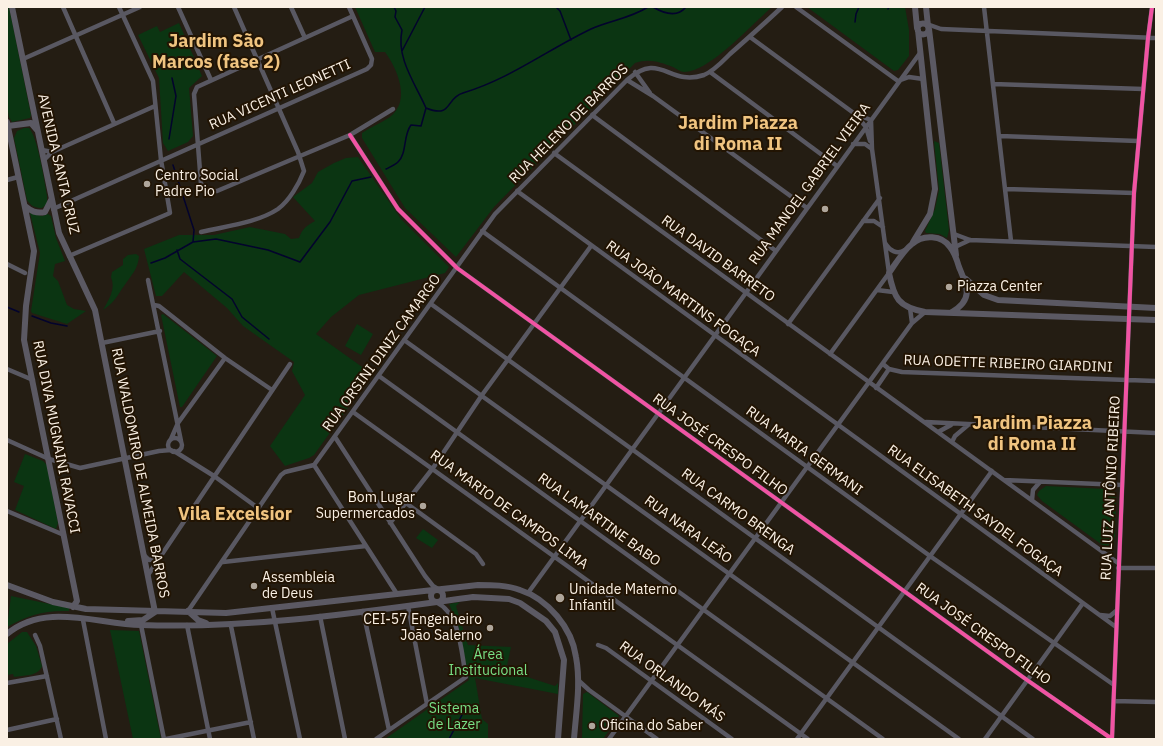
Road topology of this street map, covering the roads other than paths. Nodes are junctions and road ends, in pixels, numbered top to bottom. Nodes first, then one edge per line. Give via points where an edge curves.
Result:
1 (12, 7) edge
2 (63, 7) edge
3 (119, 7) edge
4 (140, 7) edge
5 (178, 7) edge
6 (234, 7) edge
7 (291, 7) edge
8 (349, 7) edge
9 (782, 7) edge
10 (796, 7) edge
11 (915, 7) edge
12 (926, 7) edge
13 (984, 7) edge
14 (1152, 7) edge
15 (123, 15) junction
16 (353, 16) junction
17 (928, 28) junction
18 (917, 29) junction
19 (941, 29) junction
20 (986, 32) junction
21 (76, 36) junction
22 (750, 36) junction
23 (305, 38) junction
24 (1148, 38) junction
25 (1156, 38) edge
26 (920, 53) junction
27 (23, 58) junction
28 (258, 60) junction
29 (635, 72) junction
30 (710, 72) junction
31 (934, 72) junction
32 (923, 79) junction
33 (211, 80) junction
34 (627, 80) junction
35 (898, 81) junction
36 (993, 84) junction
37 (1143, 89) junction
38 (652, 96) junction
39 (155, 106) junction
40 (279, 109) junction
41 (392, 109) dead end
42 (854, 114) junction
43 (592, 115) junction
44 (871, 120) junction
45 (30, 123) junction
46 (114, 123) junction
47 (7, 125) edge
48 (866, 127) junction
49 (38, 133) junction
50 (350, 135) junction
51 (1000, 136) junction
52 (10, 138) junction
53 (1138, 141) junction
54 (198, 144) junction
55 (853, 144) junction
56 (872, 149) junction
57 (42, 150) junction
58 (52, 152) junction
59 (554, 153) junction
60 (300, 156) junction
61 (44, 160) junction
62 (161, 160) junction
63 (837, 166) junction
64 (18, 177) junction
65 (7, 180) edge
66 (1006, 188) junction
67 (518, 191) junction
68 (1134, 193) junction
69 (880, 198) junction
70 (51, 200) junction
71 (25, 206) junction
72 (807, 208) junction
73 (53, 209) junction
74 (45, 212) junction
75 (495, 214) joint
76 (863, 221) junction
77 (882, 227) junction
78 (482, 231) junction
79 (202, 232) dead end
80 (954, 234) junction
81 (970, 240) junction
82 (884, 241) junction
83 (1011, 241) junction
84 (912, 243) junction
85 (591, 246) junction
86 (955, 246) junction
87 (1132, 246) junction
88 (1156, 247) edge
89 (776, 251) junction
90 (69, 256) junction
91 (957, 259) junction
92 (7, 264) edge
93 (456, 268) junction
94 (25, 273) dead end
95 (889, 273) junction
96 (965, 278) junction
97 (148, 280) dead end
98 (560, 288) junction
99 (877, 290) junction
100 (893, 292) junction
101 (746, 293) junction
102 (431, 304) junction
103 (154, 305) junction
104 (1130, 307) junction
105 (910, 308) junction
106 (1156, 308) edge
107 (925, 312) junction
108 (952, 312) junction
109 (1129, 319) junction
110 (1156, 320) edge
111 (912, 323) junction
112 (534, 324) junction
113 (788, 324) junction
114 (160, 331) junction
115 (714, 335) junction
116 (404, 340) junction
117 (102, 343) junction
118 (830, 354) junction
119 (225, 358) junction
120 (508, 360) junction
121 (290, 364) dead end
122 (882, 364) junction
123 (7, 369) edge
124 (890, 369) junction
125 (379, 376) junction
126 (683, 377) junction
127 (33, 380) junction
128 (1127, 380) junction
129 (1156, 381) edge
130 (868, 382) junction
131 (876, 388) junction
132 (272, 390) junction
133 (482, 395) junction
134 (353, 412) junction
135 (658, 413) junction
136 (924, 422) junction
137 (178, 423) junction
138 (955, 424) junction
139 (837, 425) junction
140 (968, 425) junction
141 (456, 431) junction
142 (938, 432) junction
143 (1124, 432) junction
144 (1156, 433) edge
145 (335, 437) junction
146 (171, 439) junction
147 (7, 440) edge
148 (181, 441) junction
149 (952, 442) junction
150 (182, 446) junction
151 (632, 449) junction
152 (172, 451) junction
153 (124, 458) junction
154 (49, 459) junction
155 (191, 461) junction
156 (314, 465) junction
157 (807, 467) junction
158 (433, 468) junction
159 (992, 471) junction
160 (214, 476) junction
161 (1004, 480) junction
162 (1040, 482) junction
163 (606, 485) junction
164 (1122, 485) junction
165 (1032, 500) junction
166 (781, 502) junction
167 (406, 503) junction
168 (258, 508) junction
169 (7, 512) edge
170 (961, 513) junction
171 (581, 520) junction
172 (390, 523) junction
173 (64, 535) junction
174 (755, 538) junction
175 (366, 546) junction
176 (1119, 549) junction
177 (1107, 554) junction
178 (144, 555) junction
179 (555, 556) junction
180 (930, 556) junction
181 (159, 557) junction
182 (223, 562) junction
183 (483, 564) dead end
184 (1118, 565) junction
185 (1156, 568) edge
186 (729, 573) junction
187 (148, 575) junction
188 (425, 576) junction
189 (7, 585) edge
190 (438, 589) junction
191 (904, 591) junction
192 (428, 592) junction
193 (528, 593) junction
194 (397, 594) junction
195 (509, 599) junction
196 (437, 602) junction
197 (1083, 603) junction
198 (408, 606) junction
199 (73, 607) junction
200 (272, 608) junction
201 (703, 609) junction
202 (157, 610) junction
203 (188, 611) junction
204 (363, 611) junction
205 (1116, 611) junction
206 (1099, 614) junction
207 (320, 616) junction
208 (82, 620) junction
209 (94, 620) junction
210 (274, 621) junction
211 (141, 625) junction
212 (187, 625) junction
213 (212, 625) junction
214 (231, 626) junction
215 (878, 626) junction
216 (1116, 627) junction
217 (7, 634) edge
218 (35, 635) dead end
219 (1054, 644) junction
220 (677, 645) junction
221 (598, 646) dead end
222 (852, 663) junction
223 (47, 676) junction
224 (578, 680) junction
225 (1027, 680) junction
226 (651, 681) junction
227 (7, 683) edge
228 (1114, 685) junction
229 (589, 690) junction
230 (576, 697) junction
231 (827, 698) junction
232 (1114, 701) junction
233 (1156, 702) edge
234 (427, 704) junction
235 (626, 716) junction
236 (1001, 716) junction
237 (57, 719) junction
238 (251, 722) junction
239 (7, 730) edge
240 (389, 730) junction
241 (208, 731) junction
242 (801, 734) junction
243 (61, 739) edge
244 (106, 739) edge
245 (165, 739) edge
246 (210, 739) edge
247 (254, 739) edge
248 (300, 739) edge
249 (345, 739) edge
250 (376, 739) edge
251 (558, 739) edge
252 (574, 739) edge
253 (609, 739) edge
254 (657, 739) edge
255 (732, 739) edge
256 (797, 739) edge
257 (808, 739) edge
258 (883, 739) edge
259 (959, 739) edge
260 (985, 739) edge
261 (1033, 739) edge
262 (1112, 739) edge

1 - 27 main road, AVENIDA SANTA CRUZ
2 - 21 street
3 - 15 street
4 - 15 street
5 - 33 street
6 - 28 street
7 - 23 street
8 - 16 street
9 - 22 street, RUA HELENO DE BARROS
10 - 35 street
11 - 18 main road
12 - 17 main road
13 - 20 street
14 - 24 street, RUA LUIZ ANTÔNIO RIBEIRO
15 - 21 street
15 - 39 street via 153,81
16 - 23 street
16 - 40 street, RUA VICENTI LEONETTI via 372,58 371,65
17 - 18 main road via 922,34
17 - 18 main road via 921,23
17 - 19 street
17 - 19 street
17 - 31 main road
18 - 26 main road
19 - 20 street
20 - 24 street
20 - 36 street
21 - 27 street
21 - 46 street
22 - 30 street, RUA HELENO DE BARROS
22 - 42 street
23 - 28 street
24 - 25 street
24 - 37 street, RUA LUIZ ANTÔNIO RIBEIRO
26 - 32 main road
26 - 35 street, RUA MANOEL GABRIEL VIEIRA
27 - 49 main road, AVENIDA SANTA CRUZ
28 - 33 street
28 - 40 street
29 - 30 street, RUA HELENO DE BARROS via 652,67 688,78
29 - 34 street, RUA HELENO DE BARROS
29 - 38 street
30 - 63 street
31 - 32 main road via 930,78
31 - 80 main road
32 - 35 street via 909,77
32 - 84 main road via 935,189 930,214
33 - 54 street via 195,90
34 - 38 street
34 - 43 street, RUA HELENO DE BARROS
35 - 44 street, RUA MANOEL GABRIEL VIEIRA
36 - 37 street
36 - 51 street
37 - 53 street, RUA LUIZ ANTÔNIO RIBEIRO
38 - 72 street
39 - 46 street
39 - 62 street
40 - 54 street, RUA VICENTI LEONETTI
40 - 60 street
41 - 50 street
42 - 44 street
42 - 48 street
43 - 59 street, RUA HELENO DE BARROS
43 - 89 street
44 - 48 street, RUA MANOEL GABRIEL VIEIRA
44 - 56 street
45 - 47 main road
45 - 49 main road
45 - 52 main road via 18,126
46 - 58 street
47 - 52 main road
48 - 55 street, RUA MANOEL GABRIEL VIEIRA
48 - 56 street
49 - 57 main road, AVENIDA SANTA CRUZ
50 - 60 street
50 - 93 street, RUA JOSÉ CRESPO FILHO via 398,209
51 - 53 street
51 - 66 street
52 - 64 main road
53 - 68 street, RUA LUIZ ANTÔNIO RIBEIRO
54 - 60 street via 201,184 208,191 217,192
54 - 62 street, RUA VICENTI LEONETTI
55 - 56 street via 865,144
55 - 63 street, RUA MANOEL GABRIEL VIEIRA
56 - 69 street
57 - 58 street
57 - 61 main road, AVENIDA SANTA CRUZ
58 - 61 street
59 - 67 street, RUA HELENO DE BARROS
59 - 101 street, RUA DAVID BARRETO
60 - 79 street via 304,171 302,176 278,209 254,219
61 - 70 main road, AVENIDA SANTA CRUZ
62 - 73 street, RUA VICENTI LEONETTI
62 - 90 street via 170,213
63 - 72 street, RUA MANOEL GABRIEL VIEIRA
64 - 65 street
64 - 71 main road
66 - 68 street
66 - 83 street
67 - 75 street, RUA HELENO DE BARROS
67 - 85 street, RUA JOÃO MARTINS FOGAÇA
68 - 87 street, RUA LUIZ ANTÔNIO RIBEIRO
69 - 76 street
69 - 77 street
70 - 73 main road, AVENIDA SANTA CRUZ
70 - 74 main road
71 - 74 main road via 35,212
71 - 127 main road, RUA DIVA MUGNAINI RAVACCI via 34,252 24,329
72 - 89 street, RUA MANOEL GABRIEL VIEIRA
73 - 74 main road
73 - 90 main road, AVENIDA SANTA CRUZ via 59,233
75 - 78 street, RUA ORSINI DINIZ CAMARGO
76 - 77 street via 874,221
76 - 113 street
77 - 82 street
78 - 93 street, RUA ORSINI DINIZ CAMARGO
78 - 98 street, RUA MARIA GERMANI
80 - 81 street
80 - 86 main road
81 - 83 street
81 - 86 street
82 - 84 street via 890,250 900,253
82 - 95 street
83 - 87 street
84 - 91 main road via 927,237 940,239 950,246
84 - 95 main road
85 - 98 street
85 - 115 street, RUA JOÃO MARTINS FOGAÇA
86 - 91 main road
87 - 88 street
87 - 104 street, RUA LUIZ ANTÔNIO RIBEIRO
89 - 101 street, RUA MANOEL GABRIEL VIEIRA
90 - 117 main road, AVENIDA SANTA CRUZ via 95,310
91 - 96 main road
92 - 94 street
93 - 102 street, RUA ORSINI DINIZ CAMARGO
93 - 112 street, RUA JOSÉ CRESPO FILHO
95 - 99 street
95 - 100 main road
96 - 104 main road via 984,295 998,300
96 - 108 main road via 966,298
97 - 103 street
98 - 112 street
98 - 126 street, RUA MARIA GERMANI
99 - 100 street
99 - 118 street
100 - 105 main road via 899,302
101 - 113 street, RUA DAVID BARRETO
101 - 115 street, RUA MANOEL GABRIEL VIEIRA
102 - 116 street, RUA ORSINI DINIZ CAMARGO
102 - 120 street, RUA CARMO BRENGA
103 - 114 street
103 - 119 street via 159,306
104 - 106 main road
104 - 109 street, RUA LUIZ ANTÔNIO RIBEIRO
105 - 107 main road
105 - 111 street
107 - 108 main road
107 - 111 street
108 - 109 main road
109 - 110 main road
109 - 128 street, RUA LUIZ ANTÔNIO RIBEIRO
111 - 122 street
112 - 120 street
112 - 135 street, RUA JOSÉ CRESPO FILHO
113 - 118 street, RUA DAVID BARRETO
114 - 117 street
114 - 137 street
115 - 126 street, RUA MANOEL GABRIEL VIEIRA
115 - 139 street, RUA JOÃO MARTINS FOGAÇA
116 - 125 street, RUA ORSINI DINIZ CAMARGO
116 - 133 street, RUA NARA LEÃO
117 - 153 main road, RUA WALDOMIRO DE ALMEIDA BARROS
118 - 130 street, RUA DAVID BARRETO
119 - 132 street
119 - 137 street
120 - 133 street
120 - 151 street, RUA CARMO BRENGA
121 - 132 street
122 - 124 street, RUA ODETTE RIBEIRO GIARDINI
122 - 130 street
123 - 127 street
124 - 128 street, RUA ODETTE RIBEIRO GIARDINI via 902,372
124 - 131 street, RUA ODETTE RIBEIRO GIARDINI
125 - 134 street, RUA ORSINI DINIZ CAMARGO
125 - 141 street, RUA LAMARTINE BABO
126 - 135 street, RUA MANOEL GABRIEL VIEIRA
126 - 157 street, RUA MARIA GERMANI
127 - 154 main road, RUA DIVA MUGNAINI RAVACCI
128 - 129 street, RUA ODETTE RIBEIRO GIARDINI
128 - 143 street, RUA LUIZ ANTÔNIO RIBEIRO
130 - 131 street, RUA DAVID BARRETO
130 - 139 street
131 - 136 street, RUA DAVID BARRETO
132 - 160 street
133 - 141 street
133 - 163 street, RUA NARA LEÃO
134 - 145 street, RUA ORSINI DINIZ CAMARGO
134 - 158 street, RUA MARIO DE CAMPOS LIMA
135 - 151 street, RUA MANOEL GABRIEL VIEIRA
135 - 166 street, RUA JOSÉ CRESPO FILHO
136 - 138 street
136 - 142 street, RUA DAVID BARRETO
137 - 146 street
137 - 148 street
138 - 140 street
138 - 142 street
139 - 157 street
139 - 170 street, RUA ELISABETH SAYDEL FOGAÇA
140 - 143 street
140 - 149 street
141 - 158 street
141 - 171 street, RUA LAMARTINE BABO
142 - 149 street, RUA DAVID BARRETO
143 - 144 street
143 - 164 street, RUA LUIZ ANTÔNIO RIBEIRO
145 - 156 street, RUA ORSINI DINIZ CAMARGO
145 - 172 street
146 - 148 street via 177,438
146 - 152 street via 168,444
147 - 154 street
148 - 150 street
149 - 159 street, RUA DAVID BARRETO
150 - 152 street via 178,451
150 - 155 street via 182,450
151 - 163 street, RUA MANOEL GABRIEL VIEIRA
151 - 174 street, RUA CARMO BRENGA
152 - 153 street
152 - 155 street
153 - 154 street via 80,468
153 - 178 main road, RUA WALDOMIRO DE ALMEIDA BARROS
154 - 173 main road, RUA DIVA MUGNAINI RAVACCI
155 - 160 street
156 - 168 street via 284,472
156 - 175 street
157 - 166 street
157 - 180 street, RUA MARIA GERMANI
158 - 167 street
158 - 179 street, RUA MARIO DE CAMPOS LIMA
159 - 161 street, RUA DAVID BARRETO
159 - 170 street
160 - 168 street
160 - 181 street
161 - 162 street
161 - 165 street, RUA DAVID BARRETO
162 - 164 street
162 - 165 street via 1033,490
163 - 171 street, RUA MANOEL GABRIEL VIEIRA
163 - 186 street, RUA NARA LEÃO
164 - 176 street, RUA LUIZ ANTÔNIO RIBEIRO
165 - 177 street, RUA DAVID BARRETO
166 - 174 street
166 - 191 street, RUA JOSÉ CRESPO FILHO
167 - 172 street
167 - 183 street via 476,554
168 - 182 street
169 - 173 street
170 - 180 street
170 - 197 street, RUA ELISABETH SAYDEL FOGAÇA
171 - 179 street, RUA MANOEL GABRIEL VIEIRA
171 - 201 street, RUA LAMARTINE BABO
172 - 188 street
173 - 199 main road, RUA DIVA MUGNAINI RAVACCI via 77,601
174 - 186 street
174 - 215 street, RUA CARMO BRENGA
175 - 182 street
175 - 194 street
176 - 177 street via 1115,553
176 - 184 street, RUA LUIZ ANTÔNIO RIBEIRO
177 - 184 street, RUA DAVID BARRETO
178 - 181 street via 149,560
178 - 187 main road, RUA WALDOMIRO DE ALMEIDA BARROS
179 - 193 street, RUA MANOEL GABRIEL VIEIRA
179 - 220 street, RUA MARIO DE CAMPOS LIMA
180 - 191 street
180 - 219 street, RUA MARIA GERMANI
181 - 187 street
182 - 203 street
184 - 185 street
184 - 205 street, RUA LUIZ ANTÔNIO RIBEIRO
186 - 201 street
186 - 222 street, RUA NARA LEÃO
187 - 202 main road, RUA WALDOMIRO DE ALMEIDA BARROS
188 - 190 street
188 - 192 street
189 - 199 main road
190 - 192 main road
190 - 193 main road via 490,585
190 - 196 main road via 443,598
191 - 215 street
191 - 225 street, RUA JOSÉ CRESPO FILHO
192 - 194 main road
192 - 196 main road
193 - 195 main road via 519,600
193 - 224 main road via 565,626 576,657
194 - 200 main road
195 - 196 main road via 484,597
195 - 251 main road via 536,612 555,632 564,660
196 - 198 main road
196 - 234 street via 454,618 466,677
197 - 206 street, RUA ELISABETH SAYDEL FOGAÇA
197 - 219 street
198 - 204 main road
198 - 234 street
199 - 202 main road via 109,611
200 - 203 main road via 226,613
200 - 210 street
201 - 220 street
201 - 231 street, RUA LAMARTINE BABO
202 - 203 main road
202 - 209 main road via 138,621
203 - 213 main road via 198,620
204 - 207 main road
204 - 240 street
205 - 206 street via 1110,616
205 - 216 street, RUA LUIZ ANTÔNIO RIBEIRO
206 - 216 street, RUA ELISABETH SAYDEL FOGAÇA
207 - 210 main road
207 - 249 street
208 - 209 main road
208 - 217 main road via 38,618 16,627
208 - 244 street
209 - 211 main road
210 - 214 main road
210 - 248 street
211 - 212 main road
211 - 245 street
212 - 213 main road
212 - 241 street
213 - 214 main road
214 - 238 street
215 - 222 street
215 - 236 street, RUA CARMO BRENGA
216 - 228 street, RUA LUIZ ANTÔNIO RIBEIRO
218 - 223 street
219 - 225 street
219 - 228 street, RUA MARIA GERMANI
220 - 226 street
220 - 242 street, RUA MARIO DE CAMPOS LIMA
221 - 226 street, RUA ORLANDO MÁS via 606,648
222 - 231 street
222 - 259 street, RUA NARA LEÃO
223 - 227 street
223 - 237 street
224 - 229 street
224 - 230 main road
225 - 236 street
225 - 262 street, RUA JOSÉ CRESPO FILHO
226 - 235 street
226 - 255 street, RUA ORLANDO MÁS
228 - 232 street, RUA LUIZ ANTÔNIO RIBEIRO
229 - 230 street via 580,691
229 - 235 street
230 - 252 main road
231 - 242 street
231 - 258 street, RUA LAMARTINE BABO
232 - 233 street
232 - 262 street, RUA LUIZ ANTÔNIO RIBEIRO
234 - 240 street
235 - 253 street
235 - 254 street
236 - 260 street
236 - 261 street, RUA CARMO BRENGA
237 - 239 street
237 - 243 street
238 - 241 street
238 - 247 street
240 - 250 street
241 - 245 street
241 - 246 street
242 - 256 street
242 - 257 street, RUA MARIO DE CAMPOS LIMA

